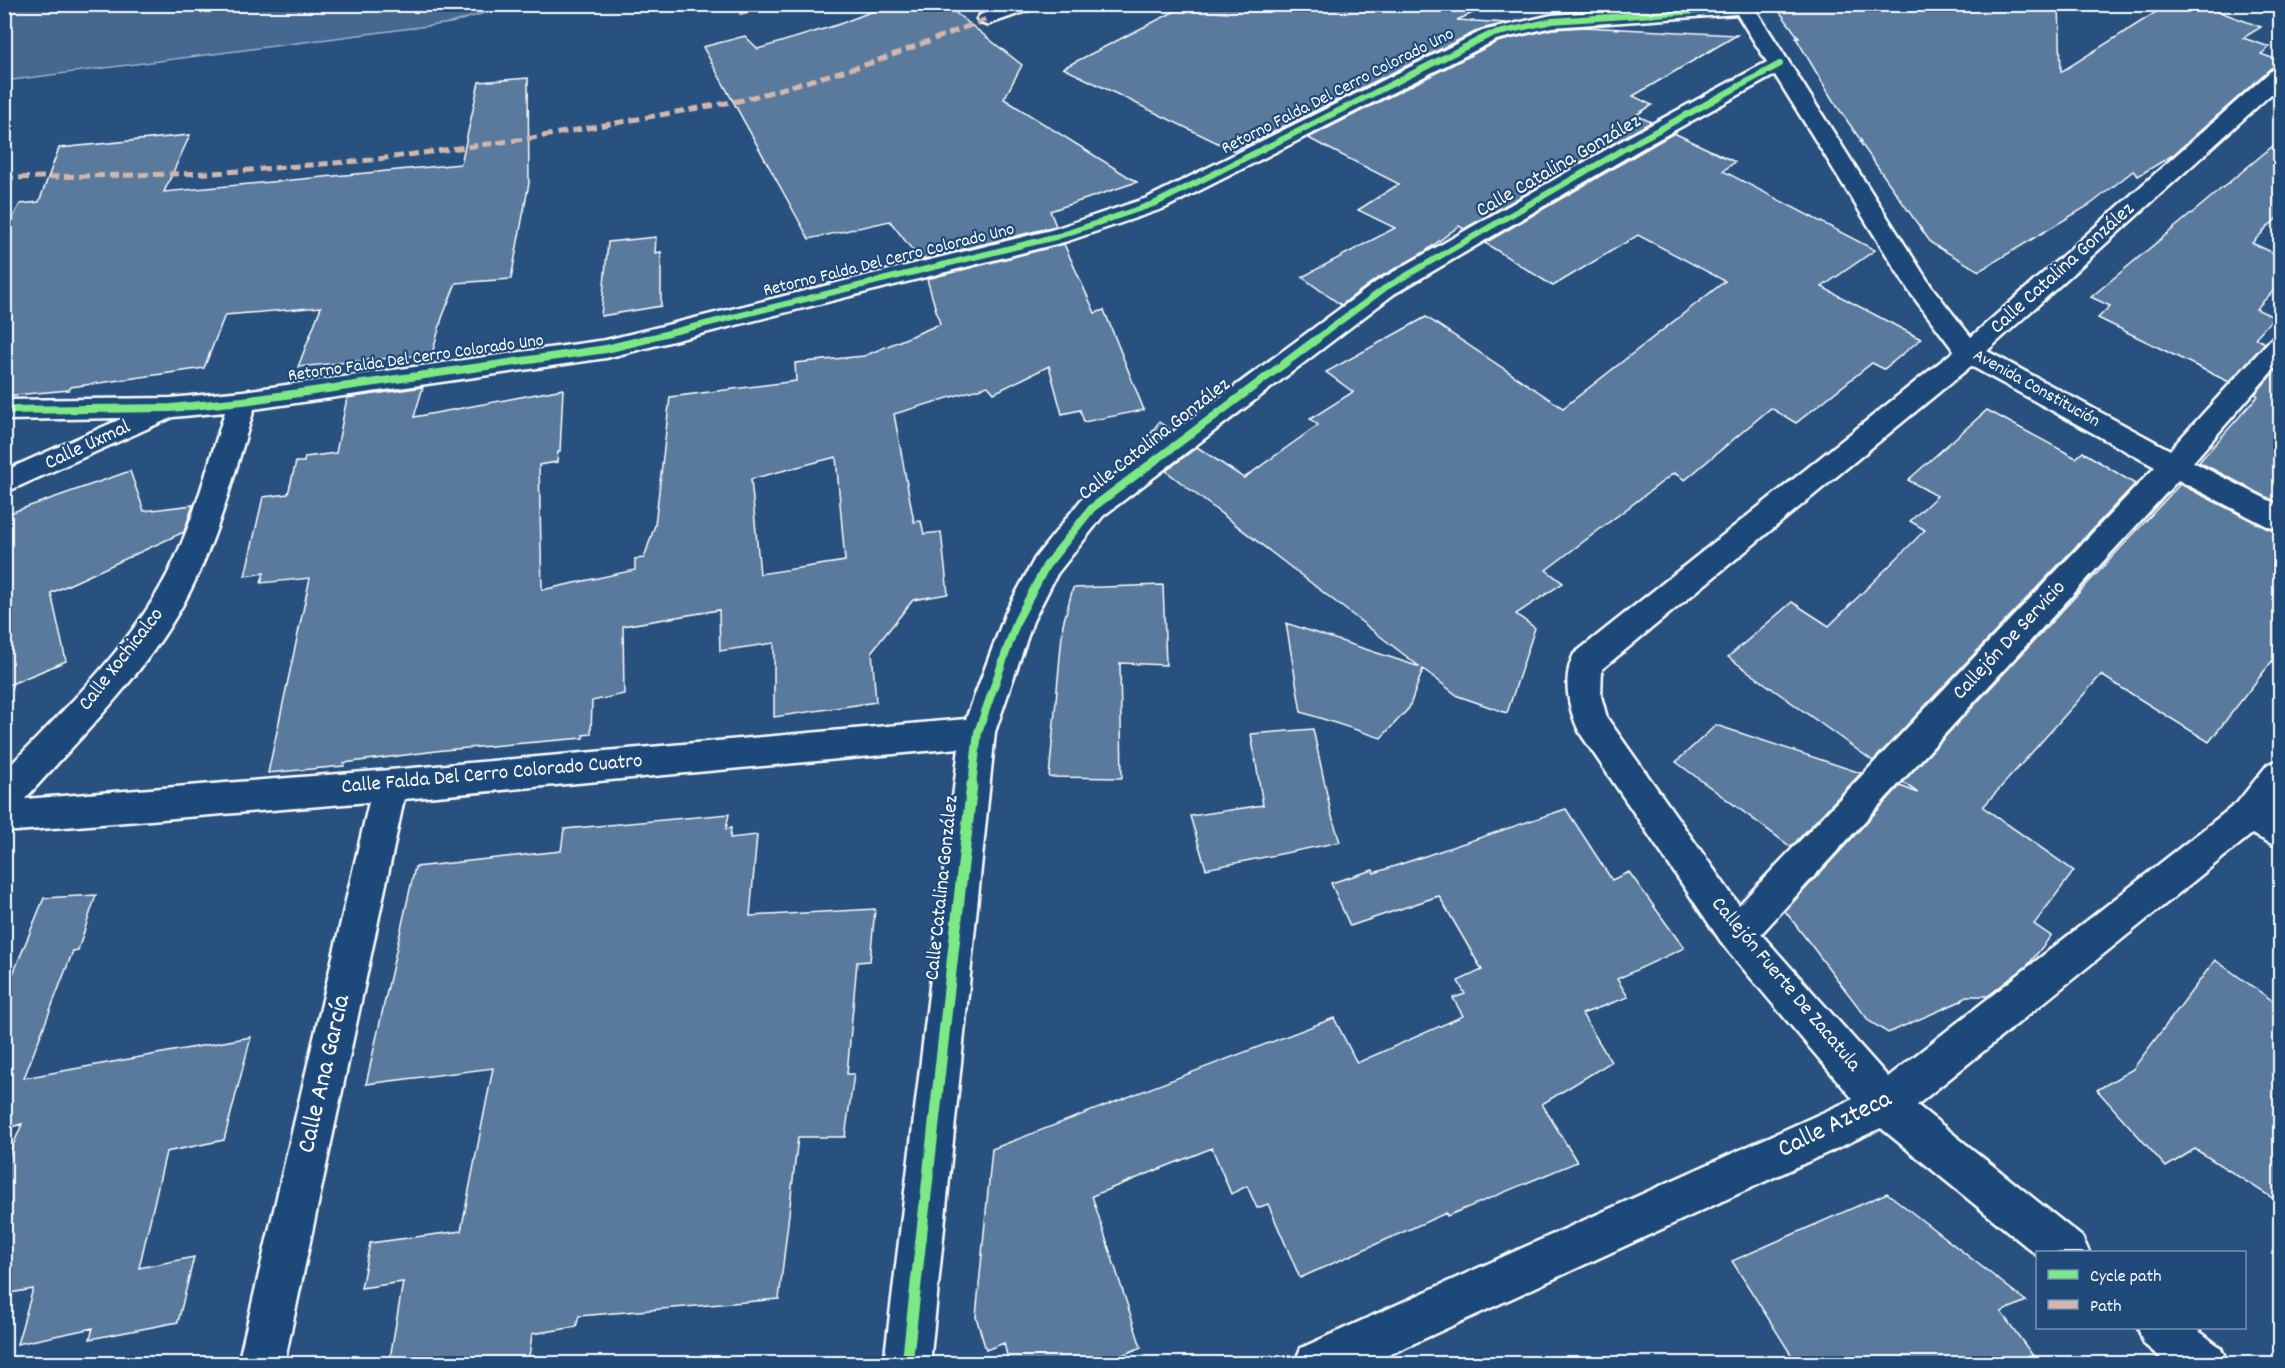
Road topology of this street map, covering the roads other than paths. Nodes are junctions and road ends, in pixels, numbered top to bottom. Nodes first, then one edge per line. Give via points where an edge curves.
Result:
1 (1028, 4) edge
2 (1742, 6) edge
3 (987, 19) dead end
4 (1780, 64) junction
5 (2280, 75) edge
6 (2280, 345) edge
7 (1969, 353) junction
8 (243, 401) junction
9 (171, 408) junction
10 (4, 410) edge
11 (2174, 465) junction
12 (4, 483) edge
13 (2280, 519) edge
14 (1584, 696) joint
15 (978, 732) junction
16 (2280, 776) edge
17 (390, 785) junction
18 (4, 797) edge
19 (4, 816) edge
20 (2265, 823) edge
21 (1737, 934) junction
22 (1885, 1105) junction
23 (2066, 1251) edge
24 (2161, 1329) edge
25 (261, 1364) edge
26 (907, 1364) edge
27 (1317, 1364) edge
28 (2205, 1364) edge

1 - 3 street
2 - 4 street, Avenida Constitución
2 - 8 street, Retorno Falda Del Cerro Colorado Uno via 1552,21 1489,35 1156,203 1059,236 606,349
4 - 7 street, Avenida Constitución via 1922,291
4 - 15 street, Calle Catalina González via 1638,141 1385,288 1092,508 1046,566 1017,621
5 - 7 street, Calle Catalina González
6 - 11 street, Callejón De Servicio
7 - 11 street, Avenida Constitución
7 - 14 street, Calle Catalina González via 1586,663
8 - 9 street, Retorno Falda Del Cerro Colorado Uno
8 - 18 street, Calle Xochicalco via 194,551 160,616 110,682
9 - 10 street, Retorno Falda Del Cerro Colorado Uno
9 - 12 street, Calle Uxmal
11 - 13 street, Avenida Constitución
11 - 21 street, Callejón De Servicio
14 - 21 street, Callejón Fuerte De Zacatula via 1592,723
15 - 17 street, Calle Falda Del Cerro Colorado Cuatro
15 - 26 street, Calle Catalina González
16 - 20 street, Calle Azteca
17 - 19 street, Calle Falda Del Cerro Colorado Cuatro
17 - 25 street, Calle Ana García
20 - 22 street, Calle Azteca
21 - 22 street, Callejón Fuerte De Zacatula
22 - 23 street, Callejón Fuerte De Zacatula
22 - 27 street, Calle Azteca
24 - 28 street

